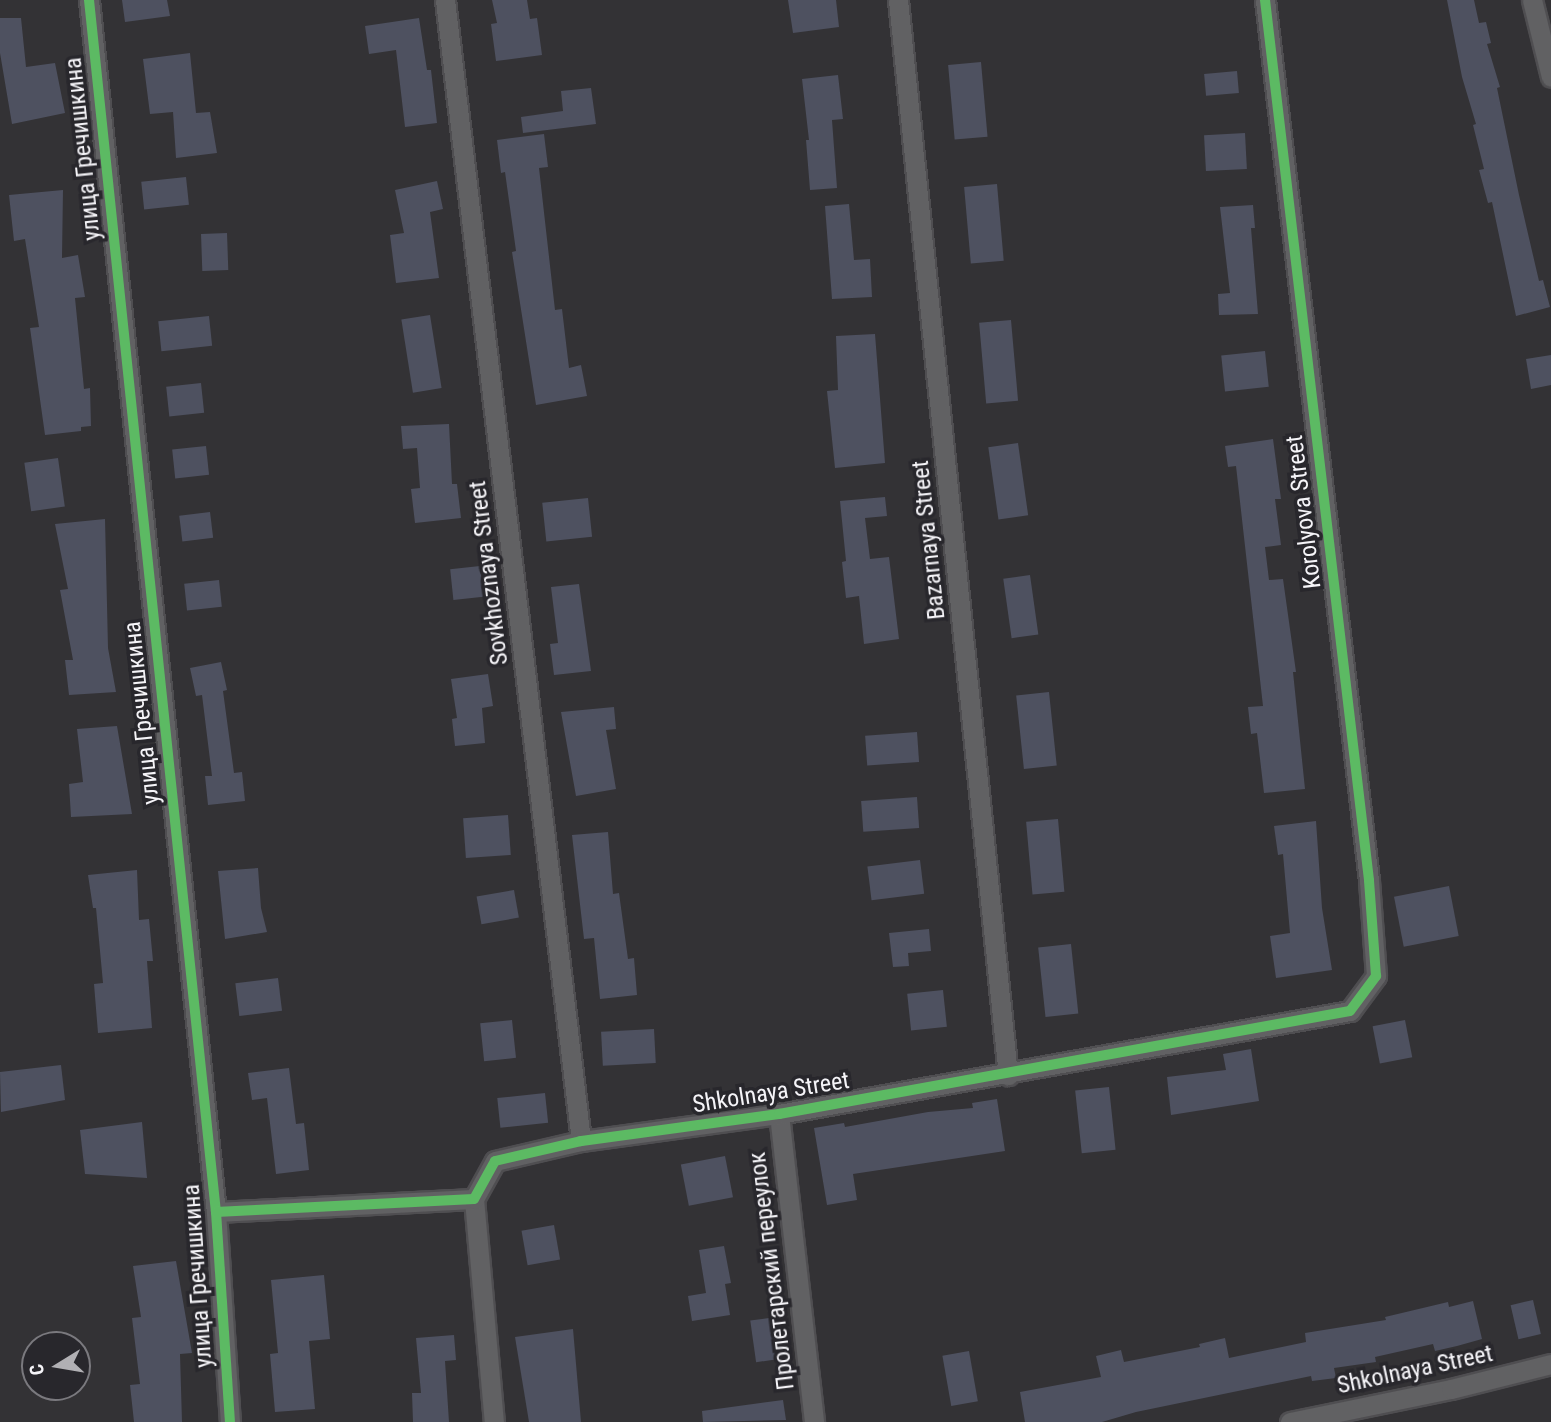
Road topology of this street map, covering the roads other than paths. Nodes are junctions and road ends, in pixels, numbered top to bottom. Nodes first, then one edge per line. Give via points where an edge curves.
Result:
1 (89, 0) edge
2 (444, 0) edge
3 (898, 0) edge
4 (1265, 0) edge
5 (1532, 0) edge
6 (1551, 77) edge
7 (1008, 1075) junction
8 (779, 1114) junction
9 (581, 1141) junction
10 (474, 1199) junction
11 (216, 1212) junction
12 (1551, 1364) edge
13 (230, 1422) edge
14 (494, 1422) edge
15 (814, 1422) edge
16 (1290, 1422) edge

1 - 11 street, улица Гречишкина
2 - 9 street, Sovkhoznaya Street
3 - 7 street, Bazarnaya Street
4 - 7 street, Shkolnaya Street via 1376,976 1350,1011
5 - 6 street
7 - 8 street, Shkolnaya Street
8 - 9 street, Shkolnaya Street
8 - 15 street, Пролетарский переулок
9 - 10 street, Shkolnaya Street via 495,1161
10 - 11 street
10 - 14 street
11 - 13 street, улица Гречишкина
12 - 16 street, Shkolnaya Street

